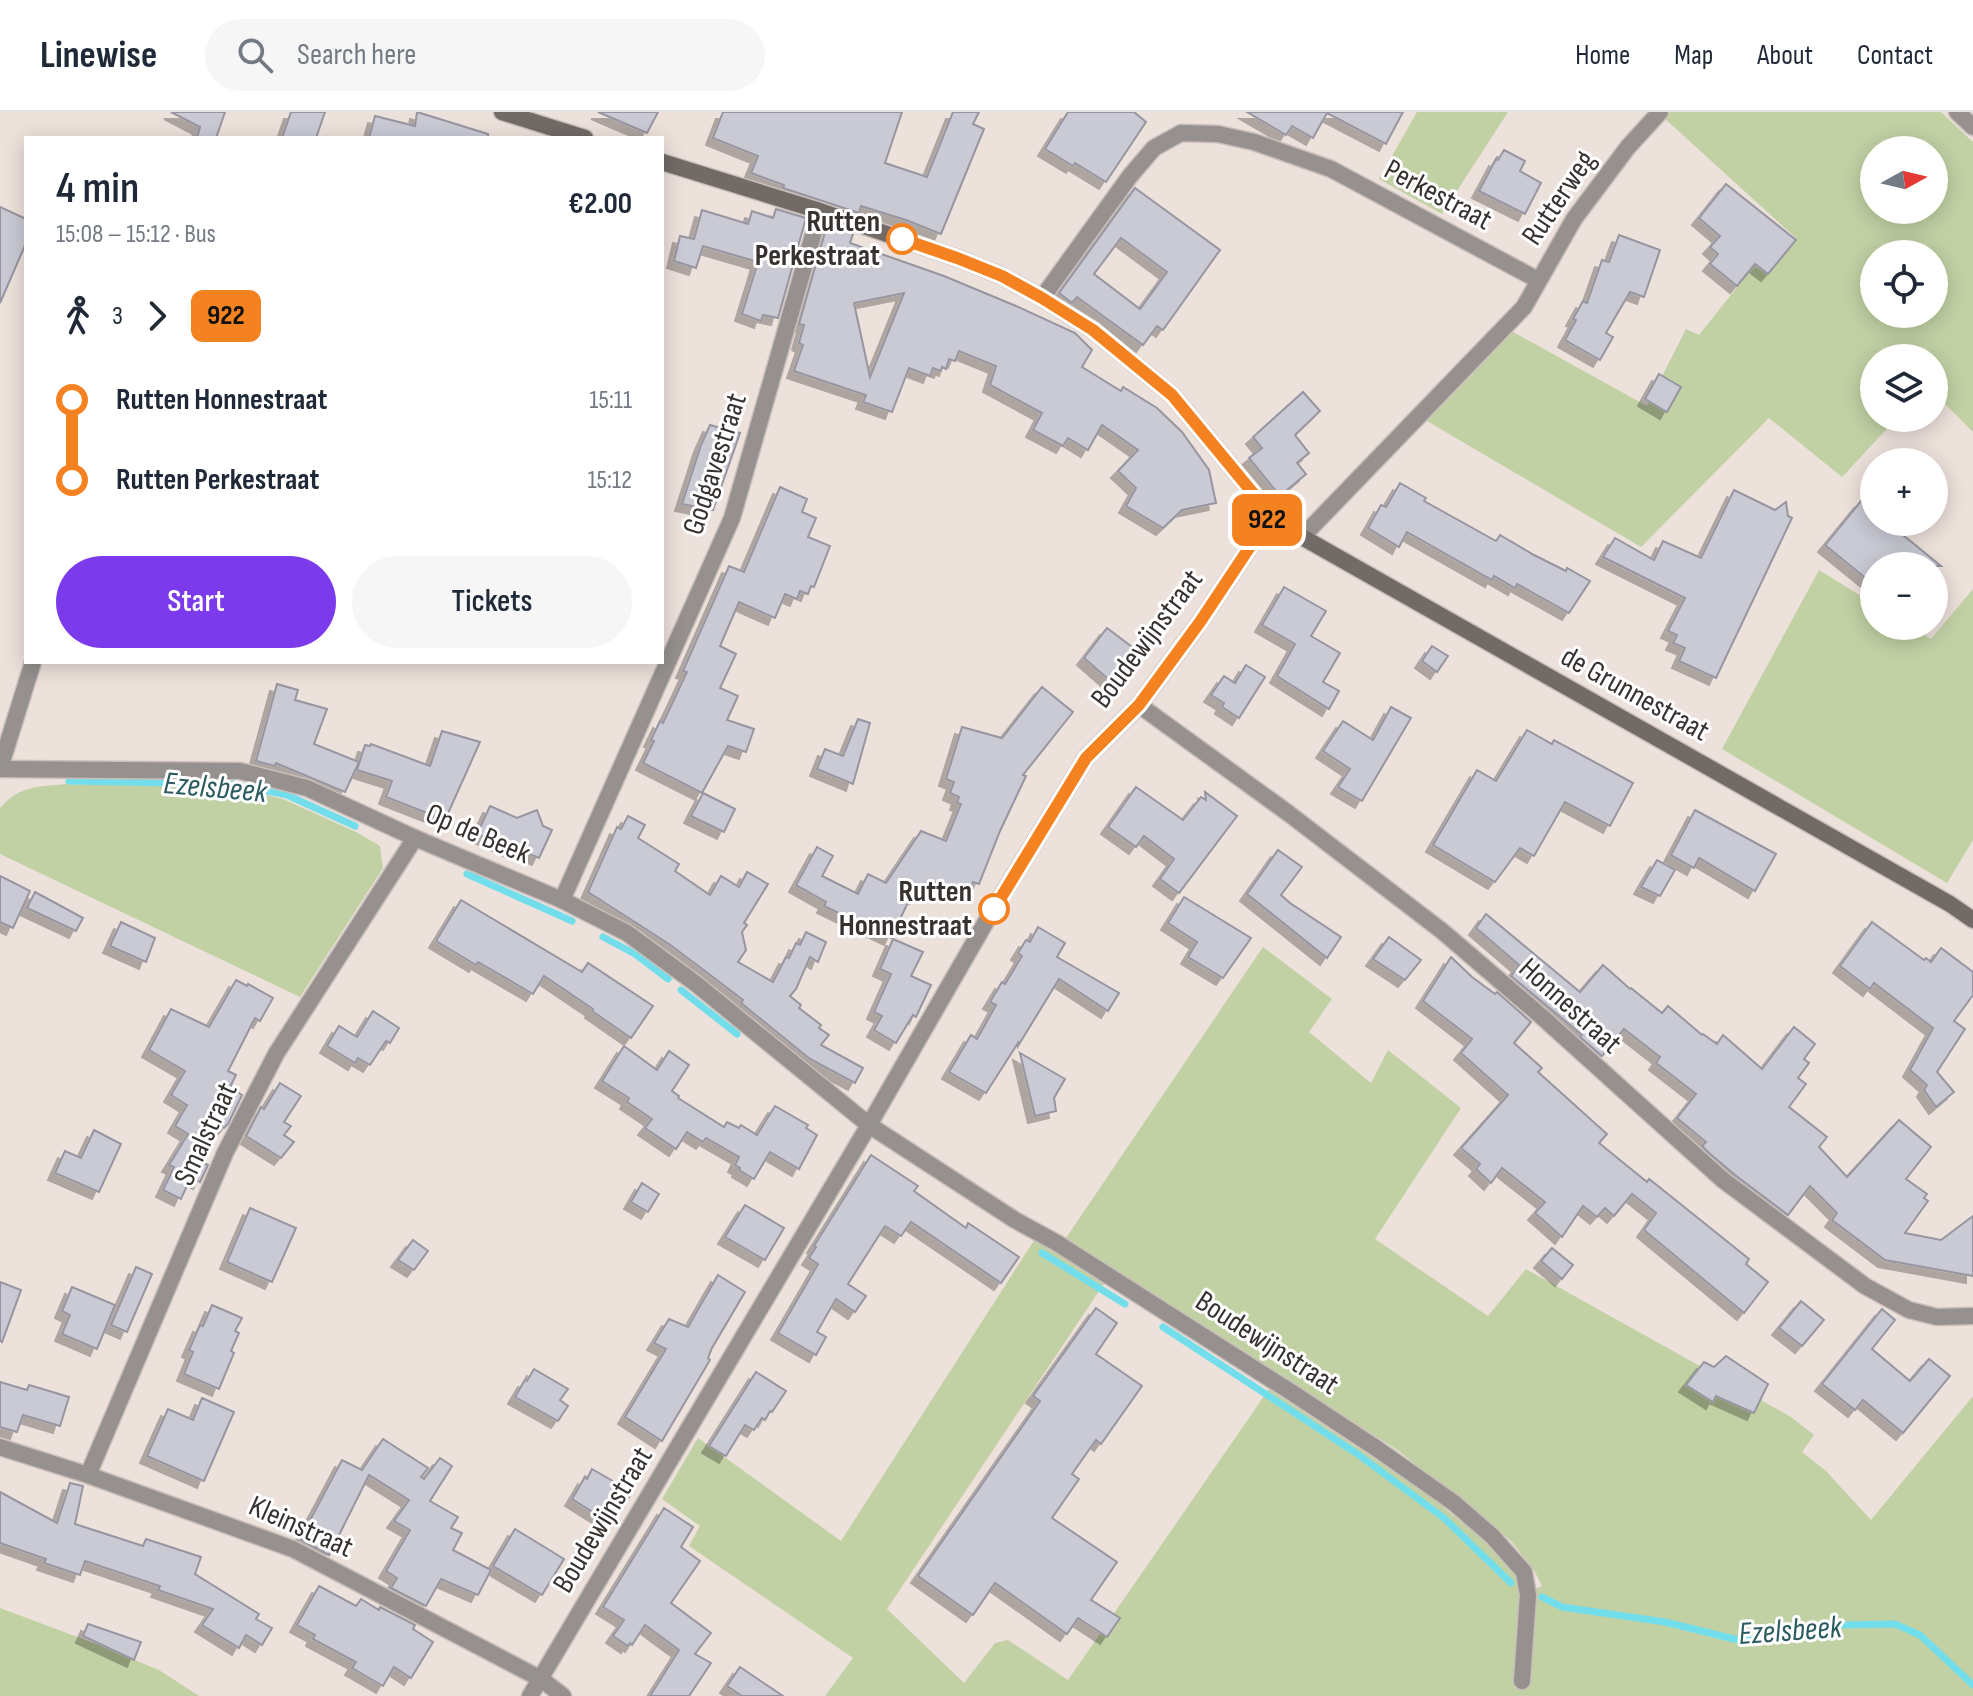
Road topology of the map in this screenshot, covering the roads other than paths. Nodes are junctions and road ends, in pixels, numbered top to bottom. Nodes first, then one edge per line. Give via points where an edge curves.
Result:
1 (502, 112) edge
2 (1660, 112) edge
3 (1957, 112) edge
4 (1973, 127) edge
5 (579, 136) edge
6 (664, 163) edge
7 (820, 211) junction
8 (1538, 280) junction
9 (1042, 298) junction
10 (1271, 515) junction
11 (1302, 537) junction
12 (32, 664) edge
13 (1139, 705) junction
14 (0, 768) edge
15 (415, 838) junction
16 (562, 900) junction
17 (1973, 920) edge
18 (869, 1125) junction
19 (1973, 1316) edge
20 (0, 1447) edge
21 (88, 1475) junction
22 (541, 1679) junction
23 (1522, 1681) dead end
24 (530, 1696) edge
25 (563, 1696) edge

1 - 5 street
2 - 8 street, Rutterweg via 1574,219
3 - 4 street
6 - 7 street, de Grunnestraat
7 - 9 street, de Grunnestraat via 957,258
7 - 16 street, Godgavestraat via 732,518
8 - 9 street, Perkestraat via 1331,169 1254,142 1181,133 1154,148 1130,176
8 - 11 street via 1524,307
9 - 10 street, de Grunnestraat via 1093,330 1172,395
10 - 11 street, de Grunnestraat
10 - 13 street, Boudewijnstraat
11 - 17 street, de Grunnestraat
12 - 14 street
13 - 18 street, Boudewijnstraat via 1086,758
13 - 19 street, Honnestraat via 1442,931 1723,1180 1865,1286 1909,1310 1937,1317
14 - 15 street, Op de Beek via 240,771 307,788
15 - 16 street, Op de Beek
15 - 21 street, Smalstraat via 276,1054 239,1125
16 - 18 street, Op de Beek via 627,933
18 - 22 street, Boudewijnstraat
18 - 23 street, Boudewijnstraat via 1291,1392 1454,1503 1524,1572 1528,1595
20 - 21 street, Kleinstraat
21 - 22 street, Kleinstraat via 293,1549
22 - 24 street, Boudewijnstraat
22 - 25 street, Kleinstraat

